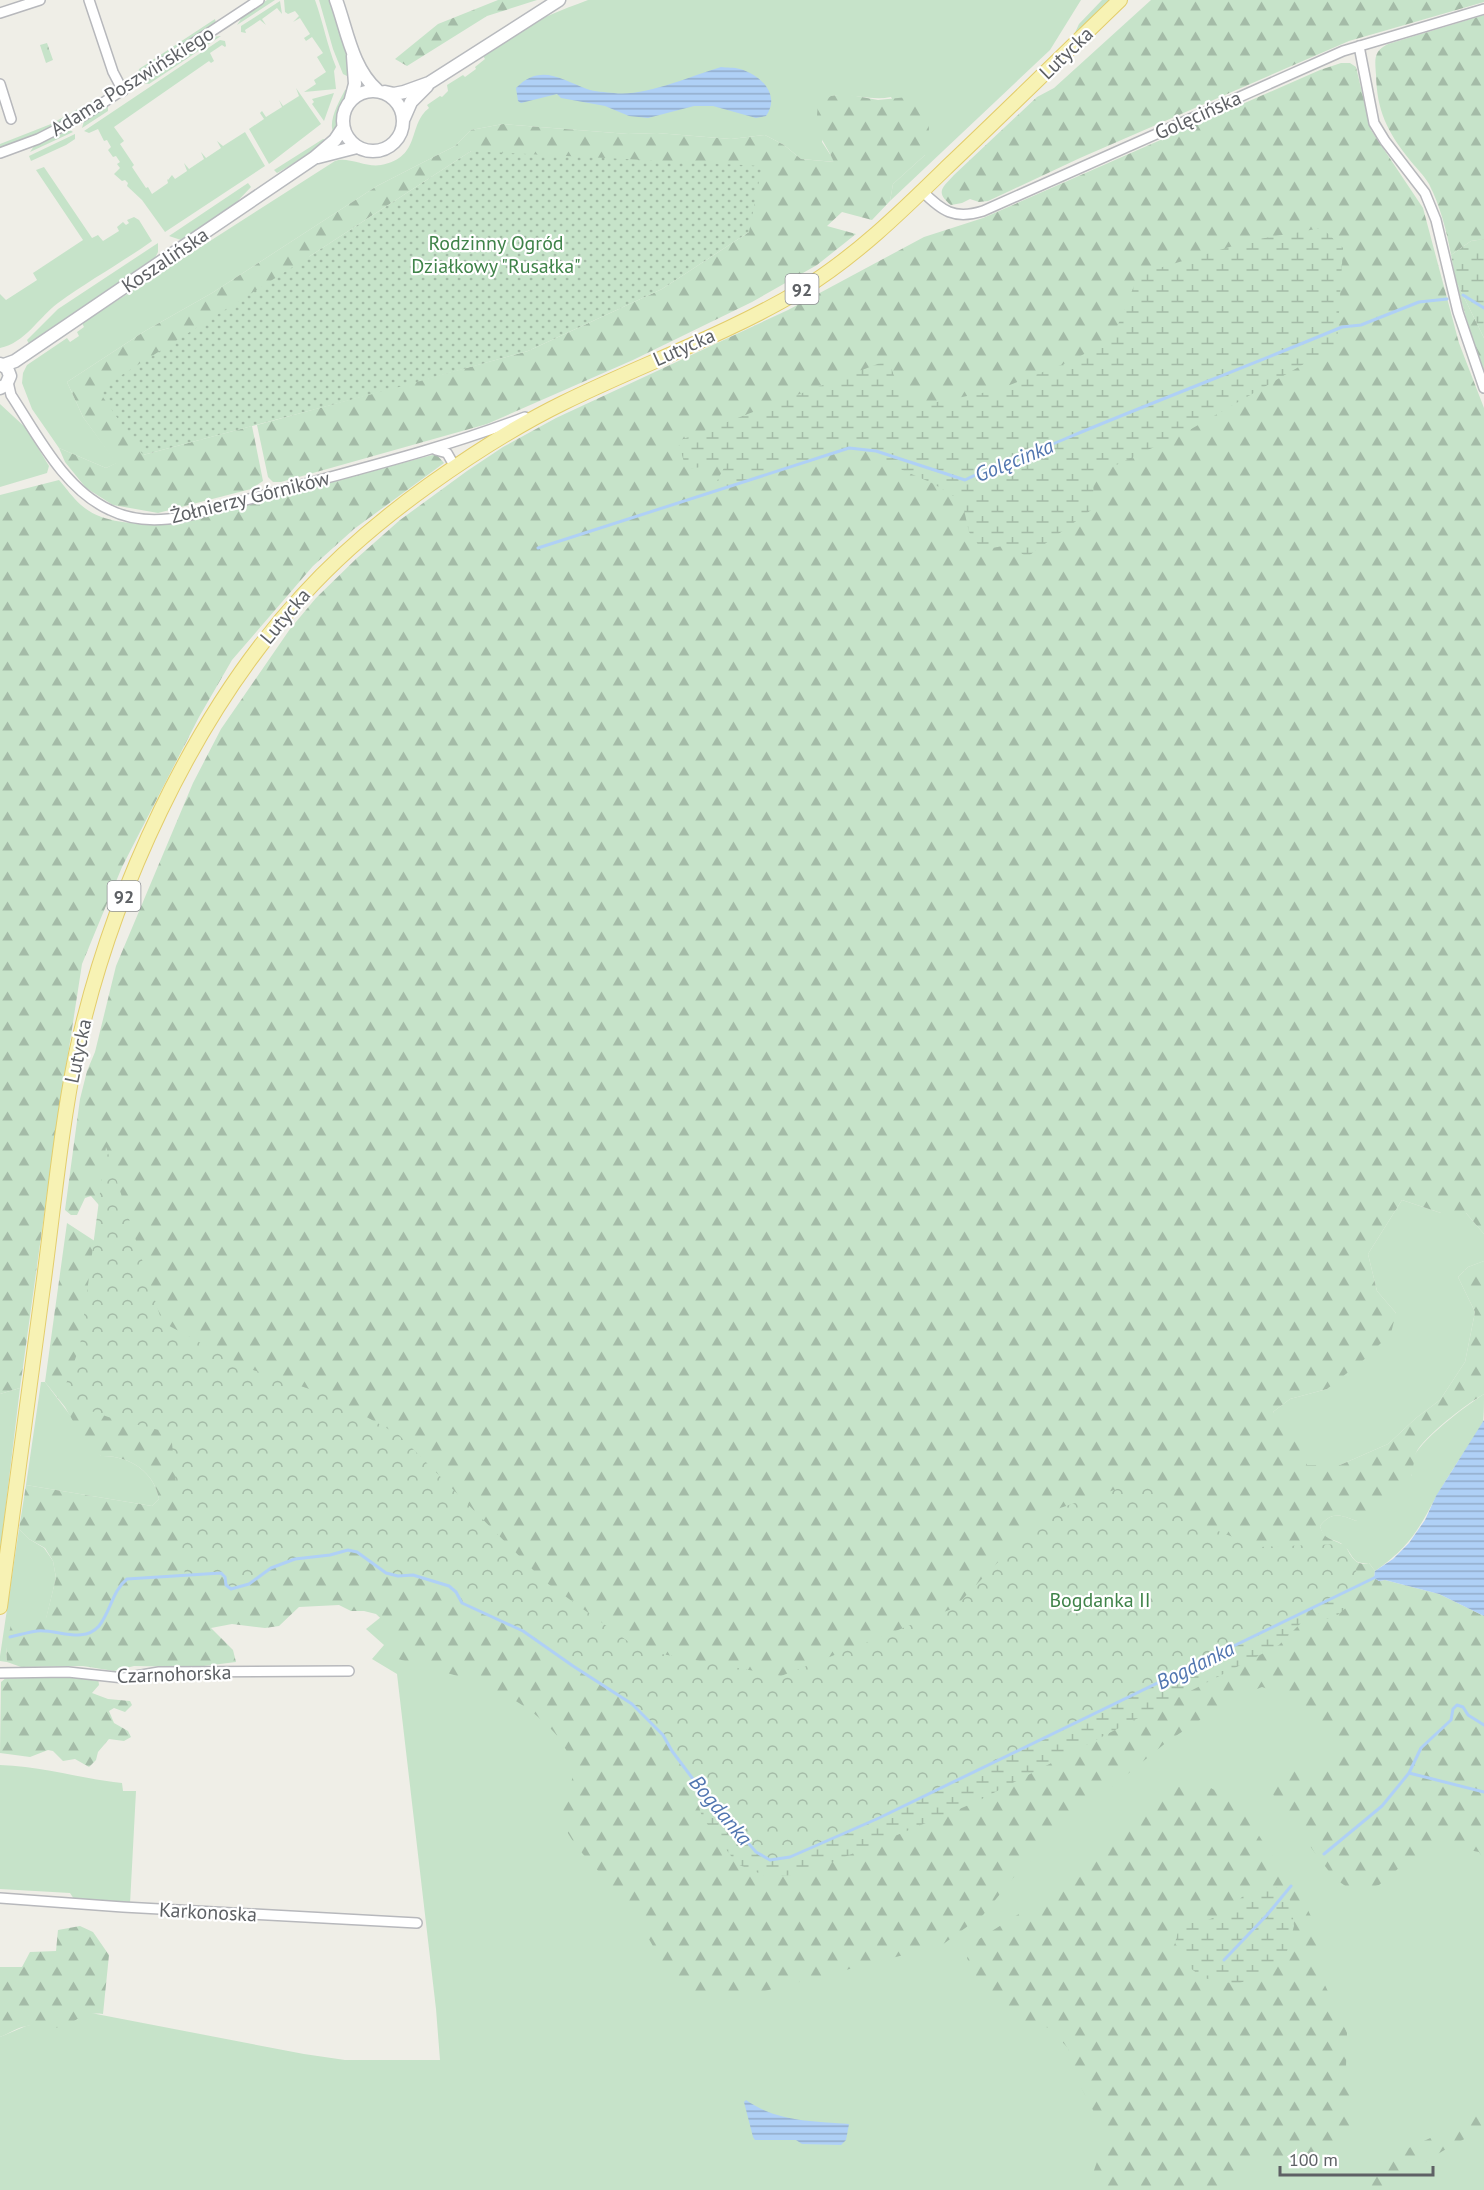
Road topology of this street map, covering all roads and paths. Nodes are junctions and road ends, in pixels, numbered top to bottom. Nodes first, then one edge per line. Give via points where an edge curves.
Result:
1 (40, 0) edge
2 (89, 0) edge
3 (259, 0) edge
4 (336, 0) edge
5 (559, 0) edge
6 (1120, 0) edge
7 (1484, 9) edge
8 (0, 13) edge
9 (1359, 46) junction
10 (353, 52) junction
11 (429, 83) junction
12 (0, 84) edge
13 (123, 91) junction
14 (381, 91) junction
15 (351, 99) junction
16 (404, 118) junction
17 (11, 119) dead end
18 (343, 128) junction
19 (357, 147) junction
20 (0, 153) edge
21 (314, 158) junction
22 (922, 191) junction
23 (5, 374) edge
24 (1484, 388) edge
25 (567, 401) junction
26 (433, 449) junction
27 (455, 467) junction
28 (0, 1607) edge
29 (349, 1671) dead end
30 (0, 1673) edge
31 (0, 1898) edge
32 (417, 1923) dead end

1 - 8 street
2 - 13 street
3 - 13 street, Adama Poszwińskiego
4 - 10 street
5 - 11 street
6 - 22 main road, Lutycka / 92
7 - 9 street, Golęcińska
9 - 22 street, Golęcińska via 983,211 952,214
9 - 24 street via 1374,123 1425,193 1436,220 1458,312
10 - 14 street via 366,80
10 - 15 street
11 - 14 street via 394,94
11 - 16 street via 411,102
12 - 17 street
13 - 20 street, Adama Poszwińskiego via 58,130
14 - 15 street via 359,93
14 - 16 street via 395,99
15 - 18 street via 345,108
16 - 19 street via 398,139 389,147 366,151
18 - 19 street
18 - 21 street, Koszalińska
19 - 21 street, Koszalińska
21 - 23 street, Koszalińska
22 - 25 main road, Lutycka / 92 via 853,253 795,294
23 - 26 street, Żołnierzy Górników via 11,395 75,486 104,507 136,518 179,518
25 - 26 street, Żołnierzy Górników
25 - 27 main road, Lutycka / 92
26 - 27 street via 447,453
27 - 28 main road, Lutycka / 92 via 344,554 267,636 187,762 134,872 96,976 73,1073
29 - 30 street, Czarnohorska via 159,1672 124,1678 69,1672
31 - 32 street, Karkonoska

